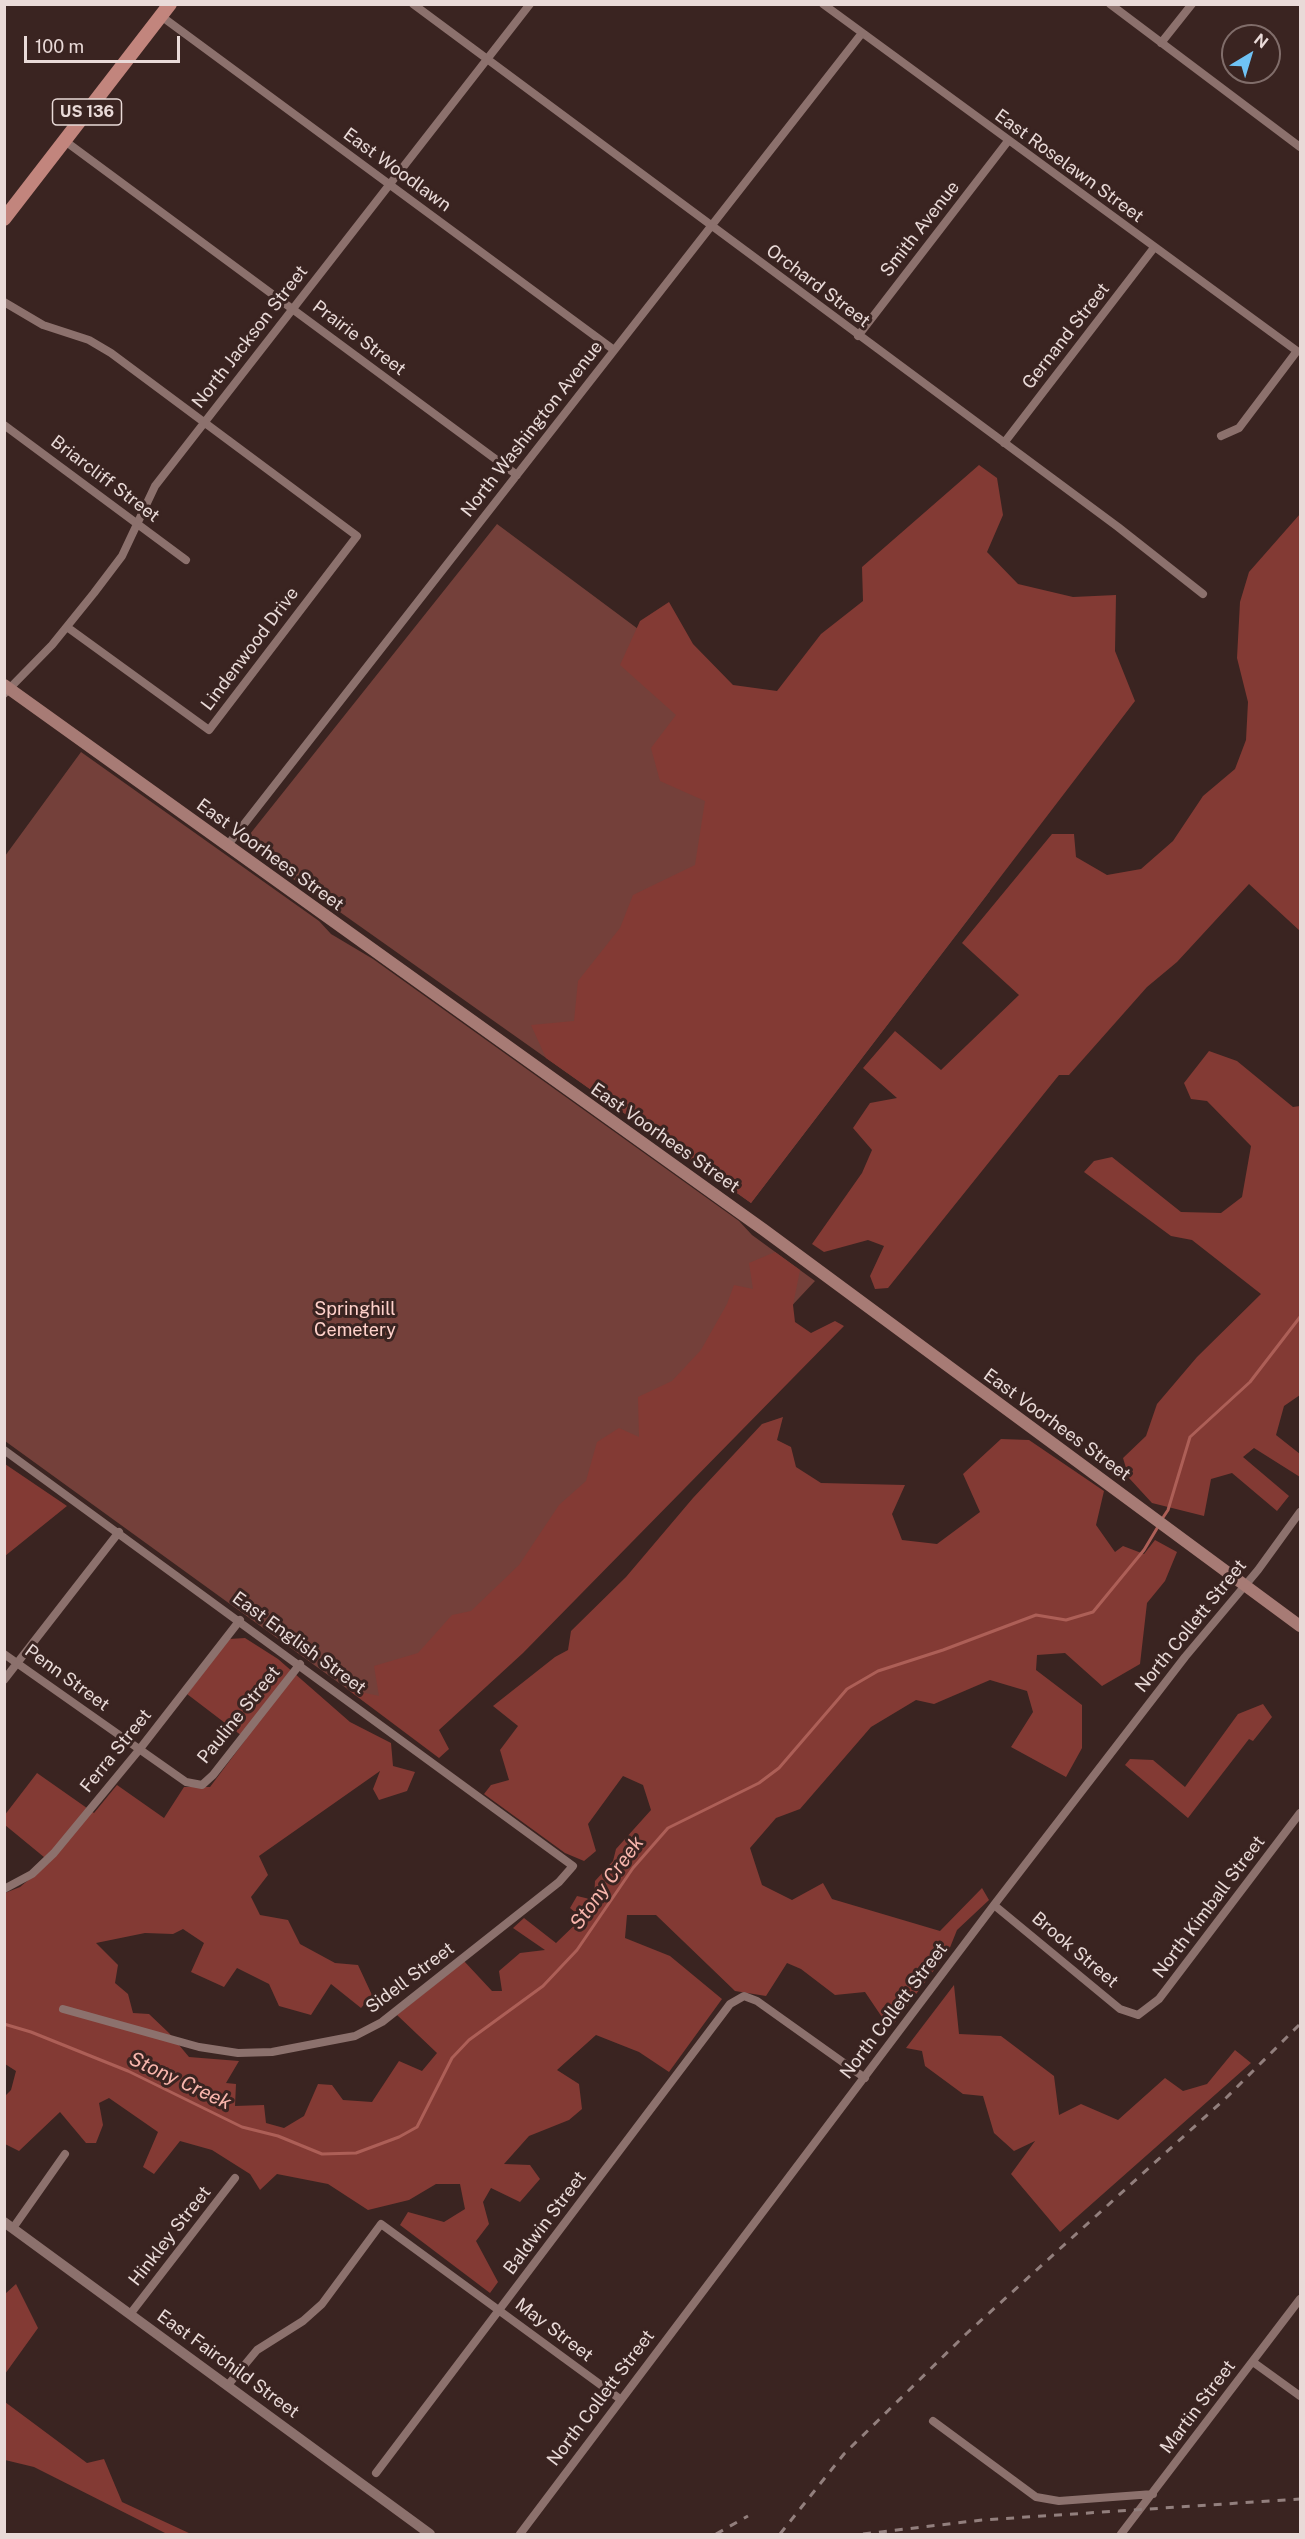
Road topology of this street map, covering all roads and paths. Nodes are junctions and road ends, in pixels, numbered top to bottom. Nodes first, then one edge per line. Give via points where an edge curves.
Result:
1 (170, 4) edge
2 (413, 4) edge
3 (530, 4) edge
4 (823, 4) edge
5 (1110, 4) edge
6 (1192, 4) edge
7 (161, 16) junction
8 (862, 33) junction
9 (1161, 43) junction
10 (488, 60) junction
11 (65, 141) junction
12 (1008, 141) junction
13 (1300, 147) edge
14 (388, 184) junction
15 (4, 219) edge
16 (711, 227) junction
17 (1153, 249) junction
18 (4, 302) edge
19 (293, 309) junction
20 (858, 336) junction
21 (614, 350) junction
22 (204, 422) junction
23 (4, 425) edge
24 (1221, 436) dead end
25 (1004, 443) junction
26 (516, 476) junction
27 (137, 523) junction
28 (186, 560) dead end
29 (1203, 594) dead end
30 (67, 627) junction
31 (6, 689) edge
32 (228, 846) junction
33 (4, 1450) edge
34 (1300, 1512) edge
35 (118, 1532) junction
36 (1245, 1585) junction
37 (240, 1620) junction
38 (1300, 1626) edge
39 (4, 1654) edge
40 (17, 1663) junction
41 (300, 1664) junction
42 (4, 1680) edge
43 (139, 1750) junction
44 (202, 1785) joint
45 (1300, 1813) edge
46 (573, 1866) joint
47 (4, 1889) edge
48 (994, 1905) junction
49 (63, 2009) dead end
50 (1138, 2014) joint
51 (865, 2078) junction
52 (65, 2154) dead end
53 (235, 2178) dead end
54 (9, 2225) edge
55 (1300, 2299) edge
56 (500, 2310) junction
57 (131, 2313) junction
58 (1253, 2362) junction
59 (228, 2385) junction
60 (1300, 2396) edge
61 (620, 2399) junction
62 (933, 2421) dead end
63 (376, 2473) dead end
64 (1153, 2494) junction
65 (430, 2535) edge
66 (520, 2535) edge
67 (1121, 2535) edge

1 - 7 main road, US 136
2 - 10 street, Orchard Street
3 - 10 street, North Jackson Street
4 - 8 street, East Roselawn Street
5 - 9 street
6 - 9 street
7 - 11 main road, US 136
7 - 14 street, East Woodlawn
8 - 12 street, East Roselawn Street
8 - 16 street, North Washington Avenue
9 - 13 street
10 - 14 street, North Jackson Street
10 - 16 street, Orchard Street
11 - 15 main road, US 136
11 - 19 street, Prairie Street
12 - 17 street, East Roselawn Street
12 - 20 street, Smith Avenue
14 - 19 street, North Jackson Street
14 - 21 street, East Woodlawn
16 - 20 street, Orchard Street
16 - 21 street, North Washington Avenue
17 - 24 street, East Roselawn Street via 1297,351 1239,428
17 - 25 street, Gernand Street
18 - 22 street via 43,325 89,340 111,353
19 - 22 street, North Jackson Street
19 - 26 street, Prairie Street
20 - 25 street, Orchard Street
21 - 26 street, North Washington Avenue
22 - 27 street, North Jackson Street via 155,486
22 - 30 street, Lindenwood Drive via 357,536 209,730
23 - 27 street, Briarcliff Street
25 - 29 street, Orchard Street
26 - 32 street, North Washington Avenue
27 - 28 street, Briarcliff Street
27 - 30 street, North Jackson Street via 122,556
30 - 31 street, North Jackson Street
31 - 32 main road, East Voorhees Street
32 - 36 main road, East Voorhees Street via 764,1230
33 - 35 street, East English Street
34 - 36 street, North Collett Street
35 - 37 street, East English Street
35 - 40 street
36 - 38 main road, East Voorhees Street
36 - 48 street, North Collett Street
37 - 41 street, East English Street
37 - 43 street, Ferra Street
39 - 40 street, Penn Street
40 - 42 street
40 - 43 street, Penn Street
41 - 44 street, Pauline Street
41 - 46 street, East English Street
43 - 44 street, Penn Street via 186,1782
43 - 47 street, Ferra Street via 54,1853 32,1874
45 - 50 street, North Kimball Street via 1159,2000
46 - 49 street, Sidell Street via 559,1882 382,2022 355,2036 272,2052 238,2053 198,2048
48 - 50 street, Brook Street via 1120,2009
48 - 51 street, North Collett Street
51 - 56 street, Baldwin Street via 757,2001 744,1996 730,2004
51 - 61 street, North Collett Street
52 - 54 street
53 - 57 street, Hinkley Street
54 - 57 street, East Fairchild Street
55 - 58 street, Martin Street
56 - 59 street, May Street via 381,2224 322,2304 257,2350
56 - 61 street, May Street
56 - 63 street, Baldwin Street
57 - 59 street, East Fairchild Street
58 - 60 street
58 - 64 street, Martin Street
59 - 65 street, East Fairchild Street
61 - 66 street, North Collett Street
62 - 64 street via 1036,2497 1059,2501
64 - 67 street, Martin Street

